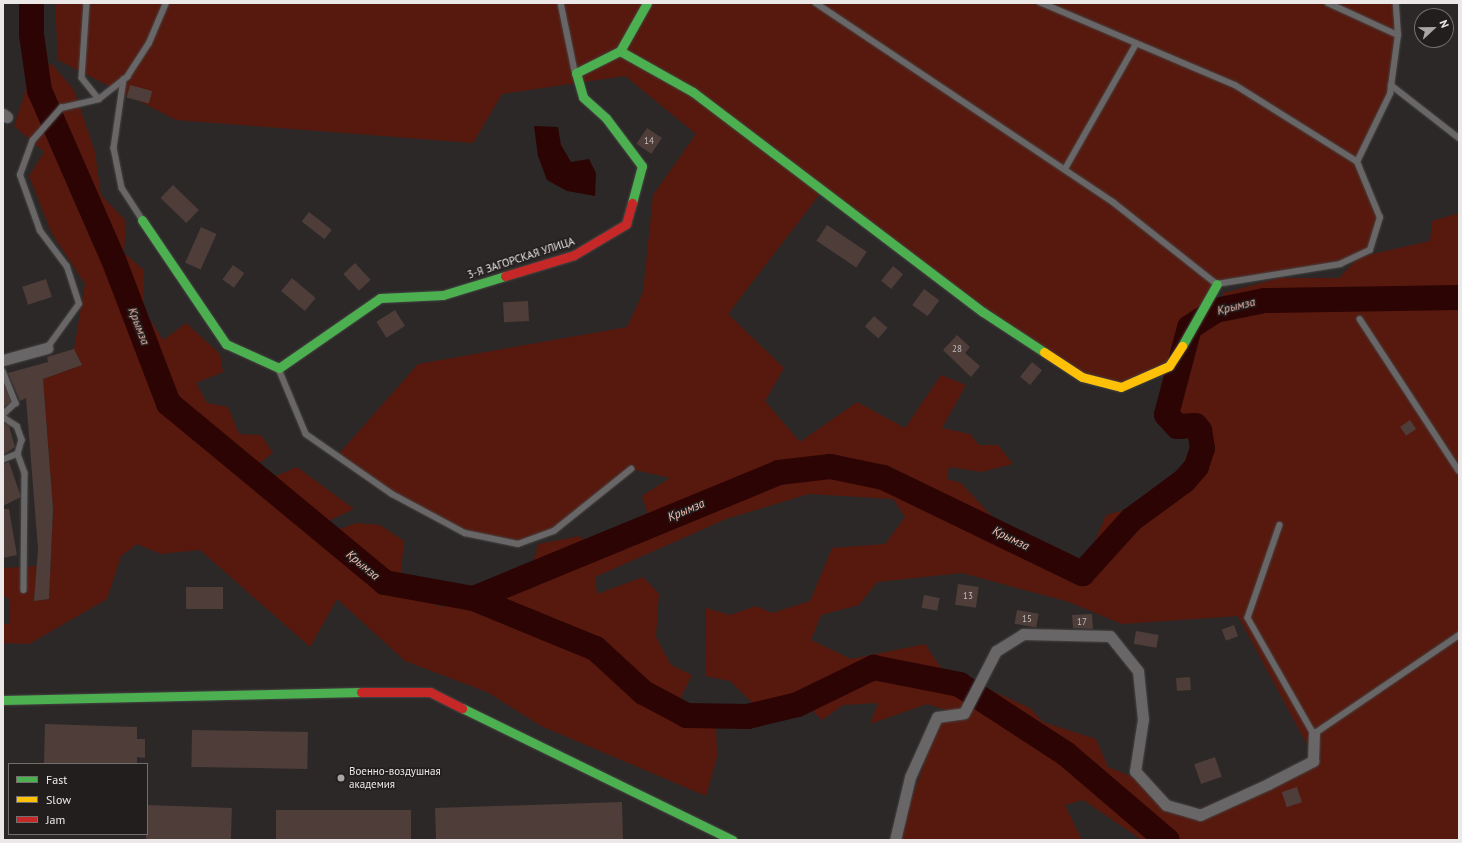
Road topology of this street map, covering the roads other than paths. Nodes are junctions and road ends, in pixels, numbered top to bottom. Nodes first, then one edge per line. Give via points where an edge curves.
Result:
1 (87, 3) edge
2 (166, 3) edge
3 (561, 3) edge
4 (647, 3) edge
5 (816, 3) edge
6 (1040, 3) edge
7 (1328, 3) edge
8 (1396, 3) edge
9 (1398, 35) junction
10 (1136, 44) junction
11 (620, 51) junction
12 (576, 74) junction
13 (124, 79) junction
14 (1391, 85) junction
15 (99, 100) junction
16 (1459, 138) edge
17 (1358, 162) junction
18 (1065, 169) junction
19 (142, 220) joint
20 (1217, 284) junction
21 (1360, 319) dead end
22 (47, 348) joint
23 (3, 360) edge
24 (279, 368) junction
25 (3, 371) edge
26 (3, 416) edge
27 (18, 454) junction
28 (3, 460) edge
29 (631, 469) dead end
30 (1459, 471) edge
31 (1280, 525) dead end
32 (24, 590) dead end
33 (1459, 635) edge
34 (3, 700) edge
35 (1314, 734) junction
36 (733, 840) edge
37 (895, 840) edge

1 - 15 lane via 82,78
2 - 13 lane via 148,43
3 - 12 lane
4 - 11 street
5 - 18 lane
6 - 10 lane
7 - 9 lane
8 - 9 lane
9 - 14 lane
10 - 17 lane via 1236,86
10 - 18 lane
11 - 12 street
11 - 20 street via 694,92 983,312 1082,377 1121,387 1169,366 1206,309
12 - 24 street, 3-Я ЗАГОРСКАЯ УЛИЦА via 583,97 606,118 642,166 626,224 574,255 443,295 380,298 355,312
13 - 15 lane
13 - 19 lane via 114,148 122,188
14 - 16 lane
14 - 17 lane
15 - 22 lane via 61,108 41,127 20,175 40,231 67,267 79,304
17 - 20 lane via 1380,218 1370,250 1340,264
18 - 20 lane via 1113,202
19 - 24 street via 226,344
21 - 30 lane
22 - 23 street
24 - 29 lane via 306,434 392,494 464,533 518,544 554,531
25 - 26 lane via 16,403
26 - 27 lane via 17,426 22,440
27 - 28 lane
27 - 32 lane via 25,473
31 - 35 lane via 1248,618
33 - 35 lane
34 - 36 street via 237,692 430,692
35 - 37 street via 1313,761 1268,784 1200,815 1166,805 1135,770 1143,719 1138,671 1110,636 1023,634 996,651 964,713 937,717 910,777

